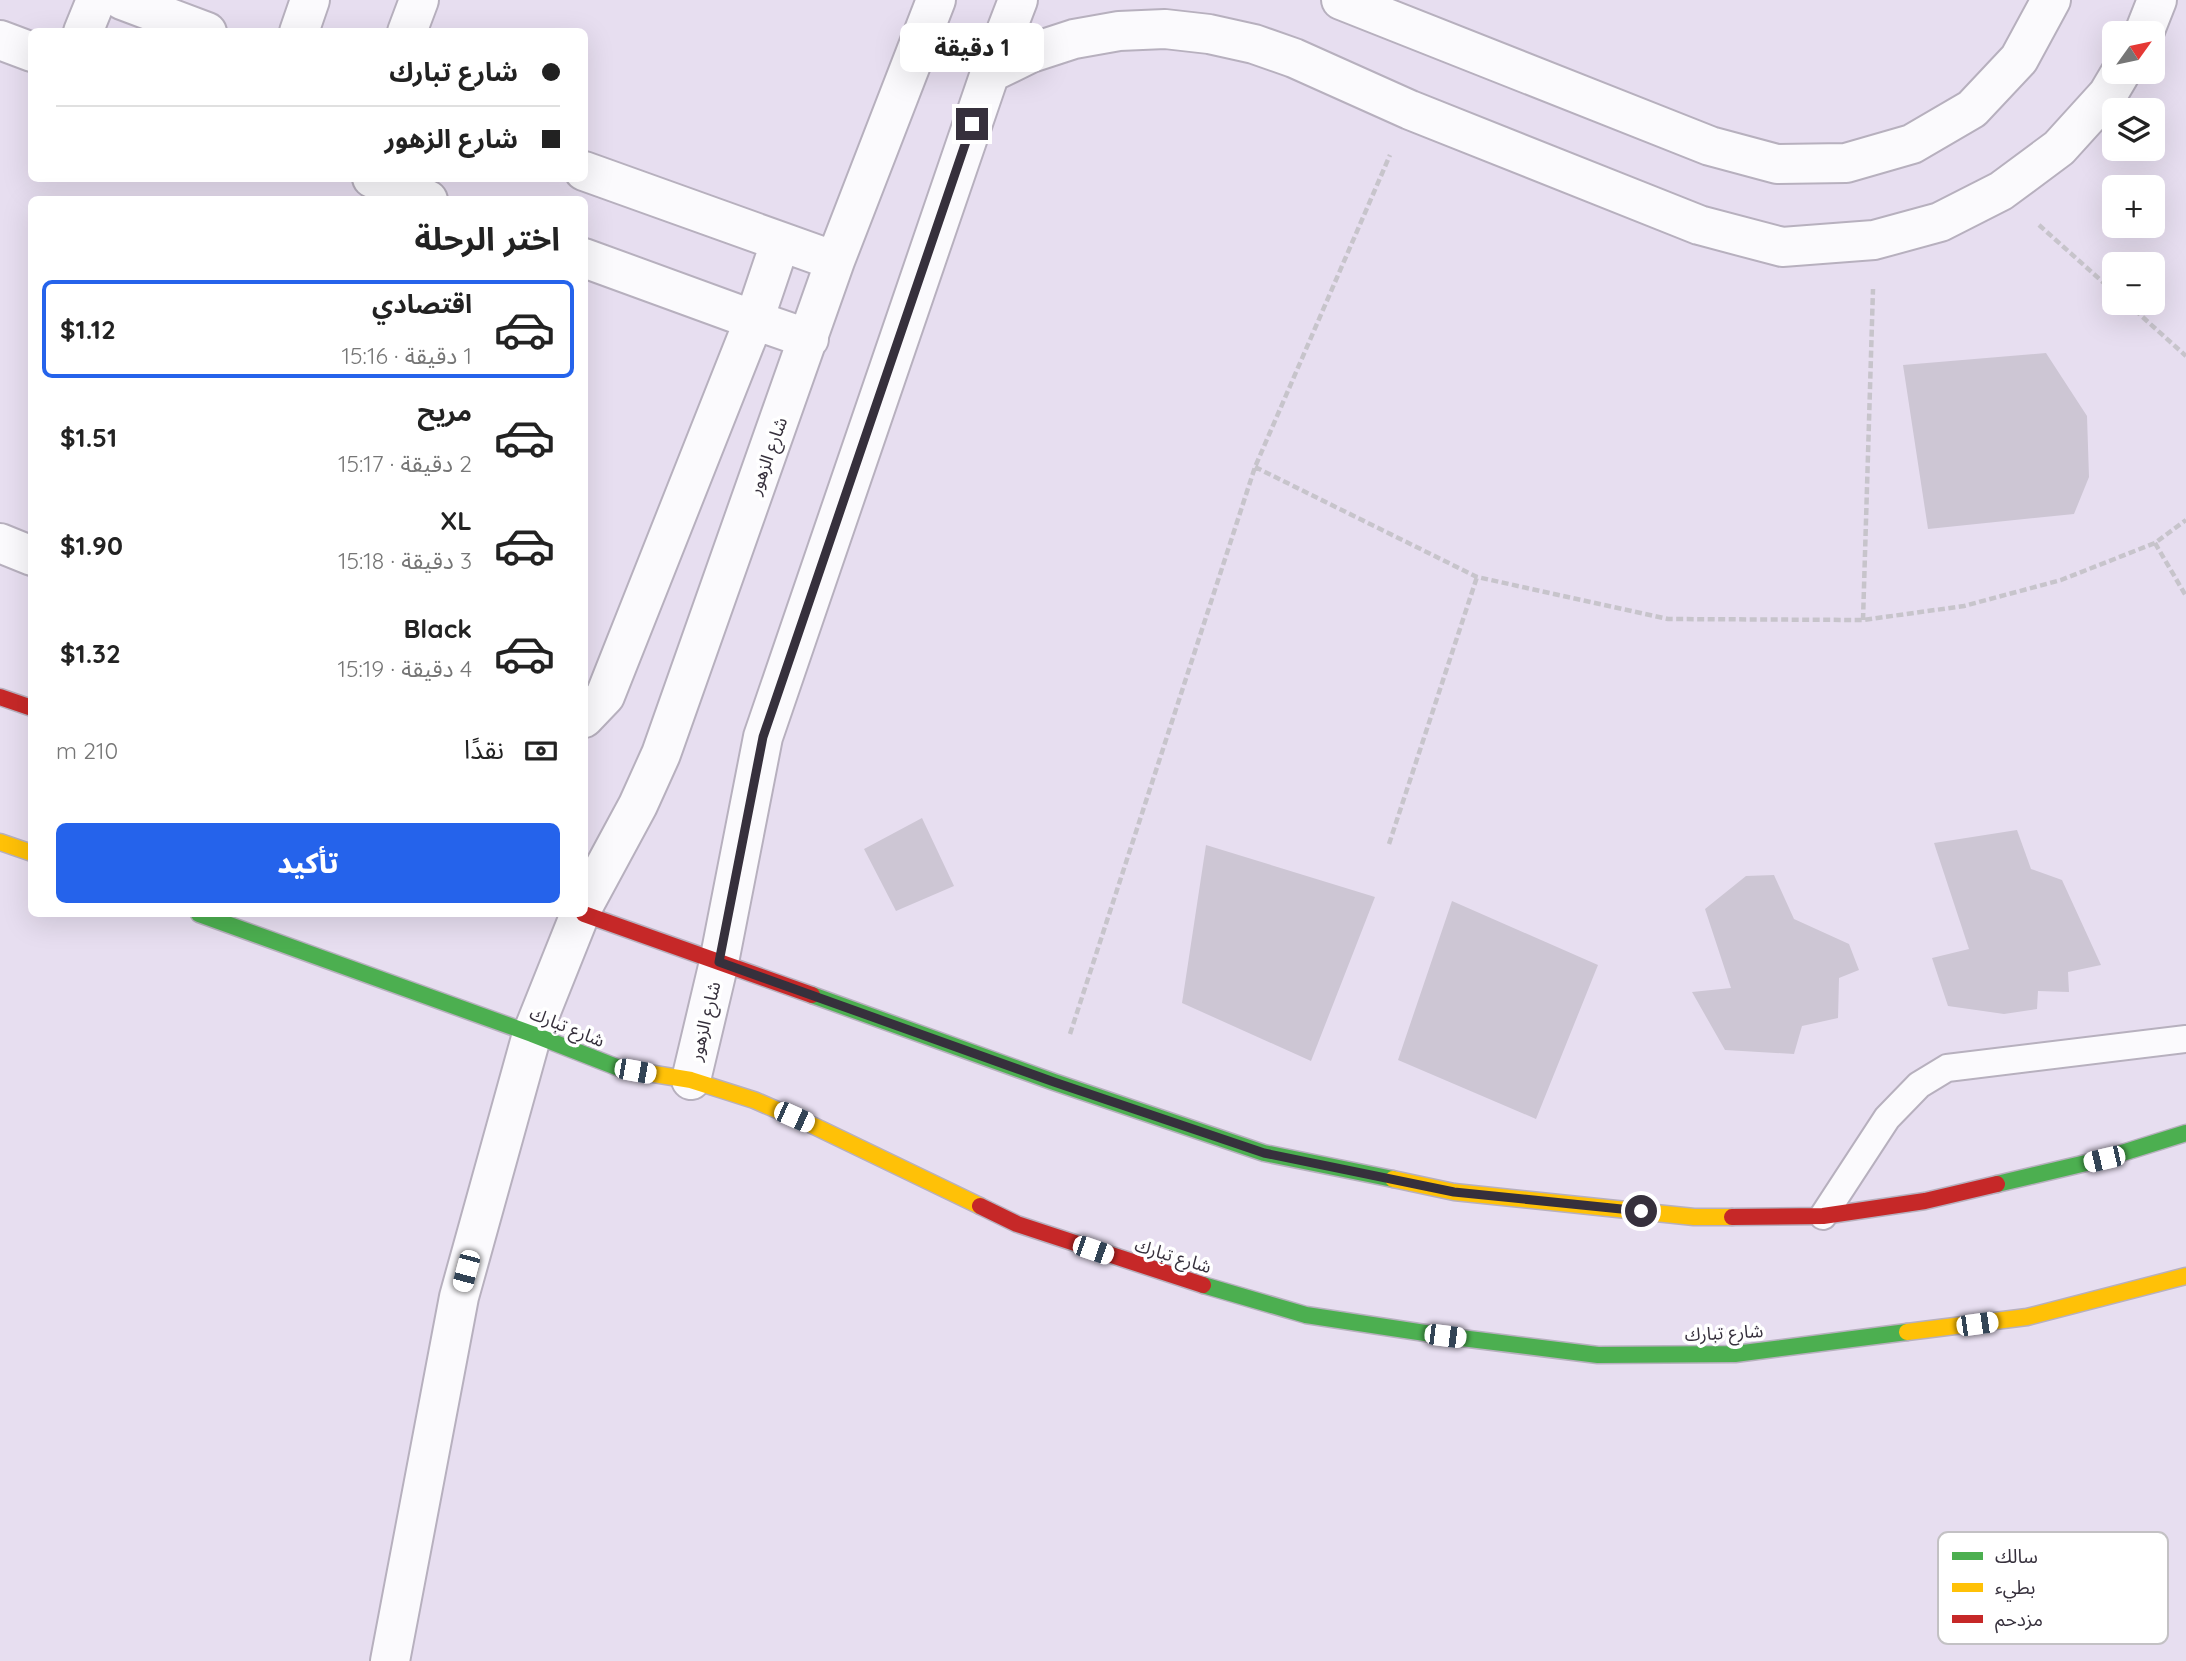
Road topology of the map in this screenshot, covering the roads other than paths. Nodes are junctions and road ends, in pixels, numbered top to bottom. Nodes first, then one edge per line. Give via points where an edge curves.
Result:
1 (96, 0) edge
2 (122, 0) edge
3 (310, 0) edge
4 (419, 0) edge
5 (936, 0) edge
6 (1018, 0) edge
7 (1341, 0) edge
8 (2051, 0) edge
9 (2157, 0) edge
10 (2149, 21) edge
11 (85, 28) edge
12 (196, 28) edge
13 (300, 28) edge
14 (408, 28) edge
15 (0, 40) edge
16 (28, 50) edge
17 (990, 73) junction
18 (2114, 84) edge
19 (588, 172) edge
20 (382, 182) edge
21 (418, 196) edge
22 (780, 243) junction
23 (588, 259) edge
24 (835, 261) junction
25 (754, 320) junction
26 (809, 339) junction
27 (0, 543) edge
28 (28, 554) edge
29 (0, 697) edge
30 (28, 707) edge
31 (588, 714) edge
32 (0, 842) edge
33 (28, 852) edge
34 (588, 898) edge
35 (588, 916) edge
36 (207, 917) edge
37 (581, 917) edge
38 (719, 962) junction
39 (532, 1034) junction
40 (2186, 1039) edge
41 (691, 1080) junction
42 (2186, 1133) edge
43 (1823, 1216) junction
44 (2186, 1276) edge
45 (390, 1661) edge

1 - 11 street
2 - 12 street
3 - 13 street
4 - 14 street
5 - 24 street, شارع الزهور
6 - 17 street, شارع الزهور
7 - 8 street via 1710,146 1777,164 1846,163 1912,144 1972,109 2019,59
9 - 10 street
15 - 16 street
17 - 18 street via 1074,39 1165,29 1209,34 1294,58 1410,110 1699,225 1783,247 1874,240 1940,222 2001,191 2059,148
17 - 38 street, شارع الزهور via 763,737
19 - 22 street
20 - 21 street
22 - 24 street
22 - 25 street
23 - 25 street
24 - 26 street, شارع الزهور
25 - 26 street
25 - 31 street via 604,696
26 - 34 street, شارع الزهور via 661,754
27 - 28 street
29 - 30 street
32 - 33 street
35 - 38 street
36 - 39 street, شارع تبارك
37 - 39 street
38 - 41 street, شارع الزهور
38 - 43 street via 1264,1153 1454,1192 1694,1217
39 - 41 street, شارع تبارك via 620,1068
39 - 45 street via 459,1297
40 - 43 lane via 1947,1068 1919,1085 1887,1118
41 - 44 street, شارع تبارك via 754,1100 1017,1224 1055,1237 1306,1315 1445,1336 1598,1355 1735,1354 2026,1317
42 - 43 street via 2104,1159 1925,1201

